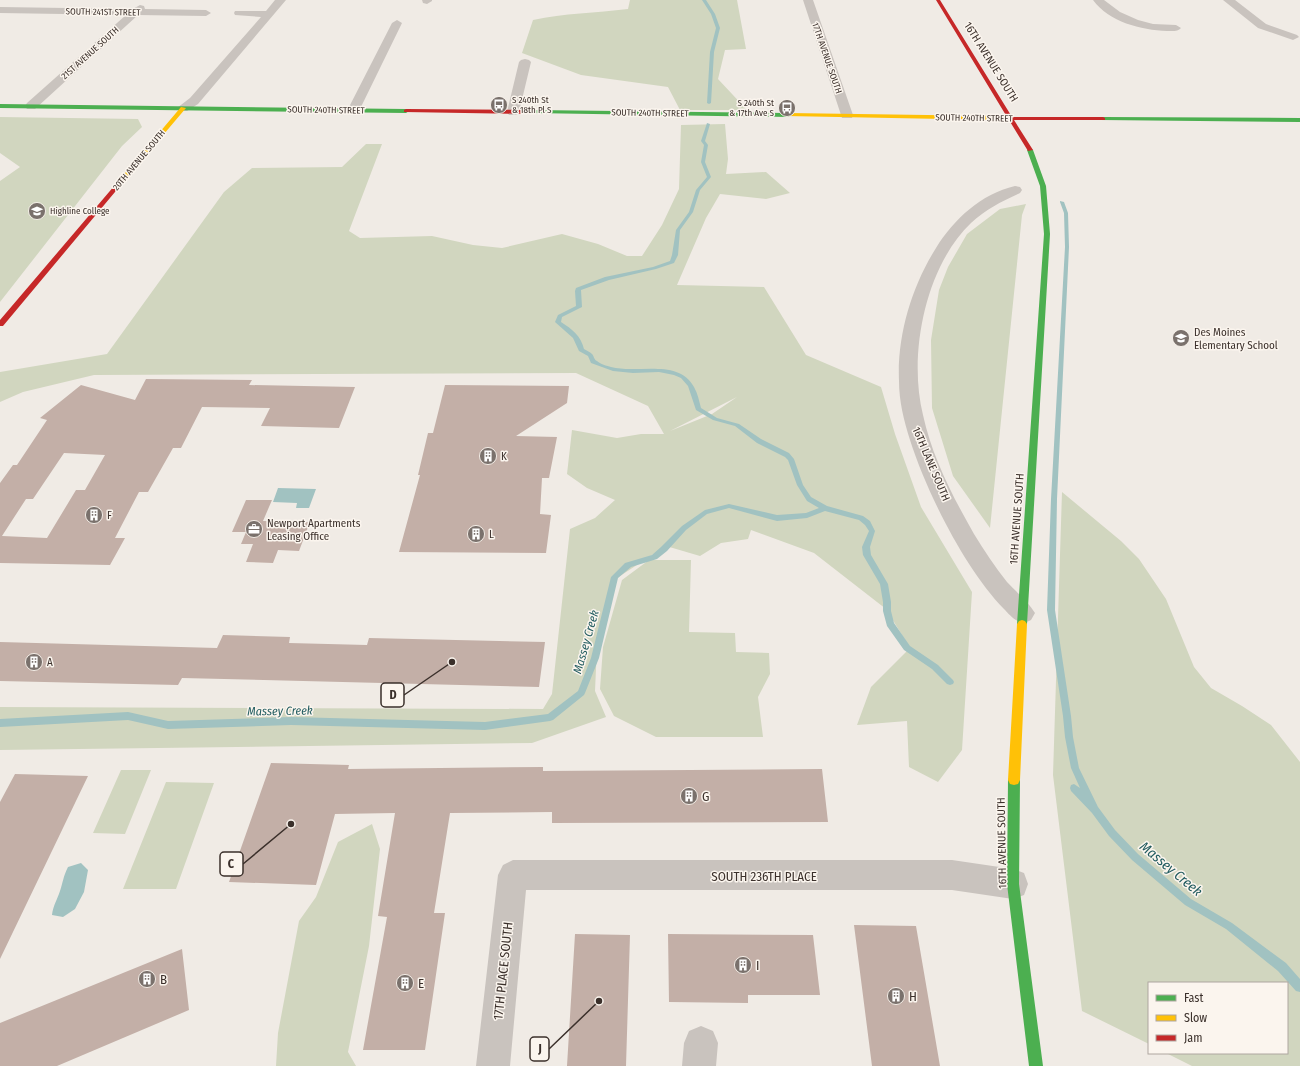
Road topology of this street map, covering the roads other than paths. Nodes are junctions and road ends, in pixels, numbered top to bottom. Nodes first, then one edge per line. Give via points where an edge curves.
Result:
1 (12, 0) edge
2 (148, 0) edge
3 (281, 0) edge
4 (808, 0) edge
5 (938, 0) edge
6 (1098, 0) edge
7 (1228, 0) edge
8 (0, 9) edge
9 (136, 12) junction
10 (206, 13) dead end
11 (239, 14) dead end
12 (268, 14) junction
13 (397, 23) dead end
14 (1176, 28) dead end
15 (1293, 37) dead end
16 (525, 62) dead end
17 (0, 106) edge
18 (31, 106) junction
19 (183, 108) junction
20 (353, 111) junction
21 (513, 112) junction
22 (847, 115) junction
23 (1012, 118) junction
24 (1300, 120) edge
25 (1015, 190) dead end
26 (0, 324) edge
27 (1023, 613) junction
28 (513, 875) joint
29 (1013, 884) junction
30 (494, 1066) edge
31 (1036, 1066) edge

1 - 8 street
2 - 9 street, 21ST AVENUE SOUTH
3 - 12 street, 20TH AVENUE SOUTH
4 - 22 street, 17TH AVENUE SOUTH
5 - 23 main road, 16TH AVENUE SOUTH
6 - 14 street via 1114,14 1132,23
7 - 15 street via 1262,26
8 - 9 street, SOUTH 241ST STREET
9 - 10 street, SOUTH 241ST STREET
9 - 18 street, 21ST AVENUE SOUTH
11 - 12 street
12 - 19 street, 20TH AVENUE SOUTH via 194,101
13 - 20 street
16 - 21 street
17 - 18 main road, SOUTH 240TH STREET
18 - 19 main road, SOUTH 240TH STREET
19 - 20 main road, SOUTH 240TH STREET
19 - 26 main road, 20TH AVENUE SOUTH
20 - 21 main road, SOUTH 240TH STREET
21 - 22 main road, SOUTH 240TH STREET
22 - 23 main road, SOUTH 240TH STREET
23 - 24 main road, SOUTH 240TH STREET
23 - 27 main road, 16TH AVENUE SOUTH via 1038,169 1043,186 1046,219
25 - 27 street, 16TH LANE SOUTH via 987,203 964,223 934,264 918,304 909,352 908,380 914,423 941,490 984,568
27 - 29 main road, 16TH AVENUE SOUTH via 1013,798
28 - 29 street, SOUTH 236TH PLACE via 952,874
28 - 30 street, 17TH PLACE SOUTH
29 - 31 main road, 16TH AVENUE SOUTH

